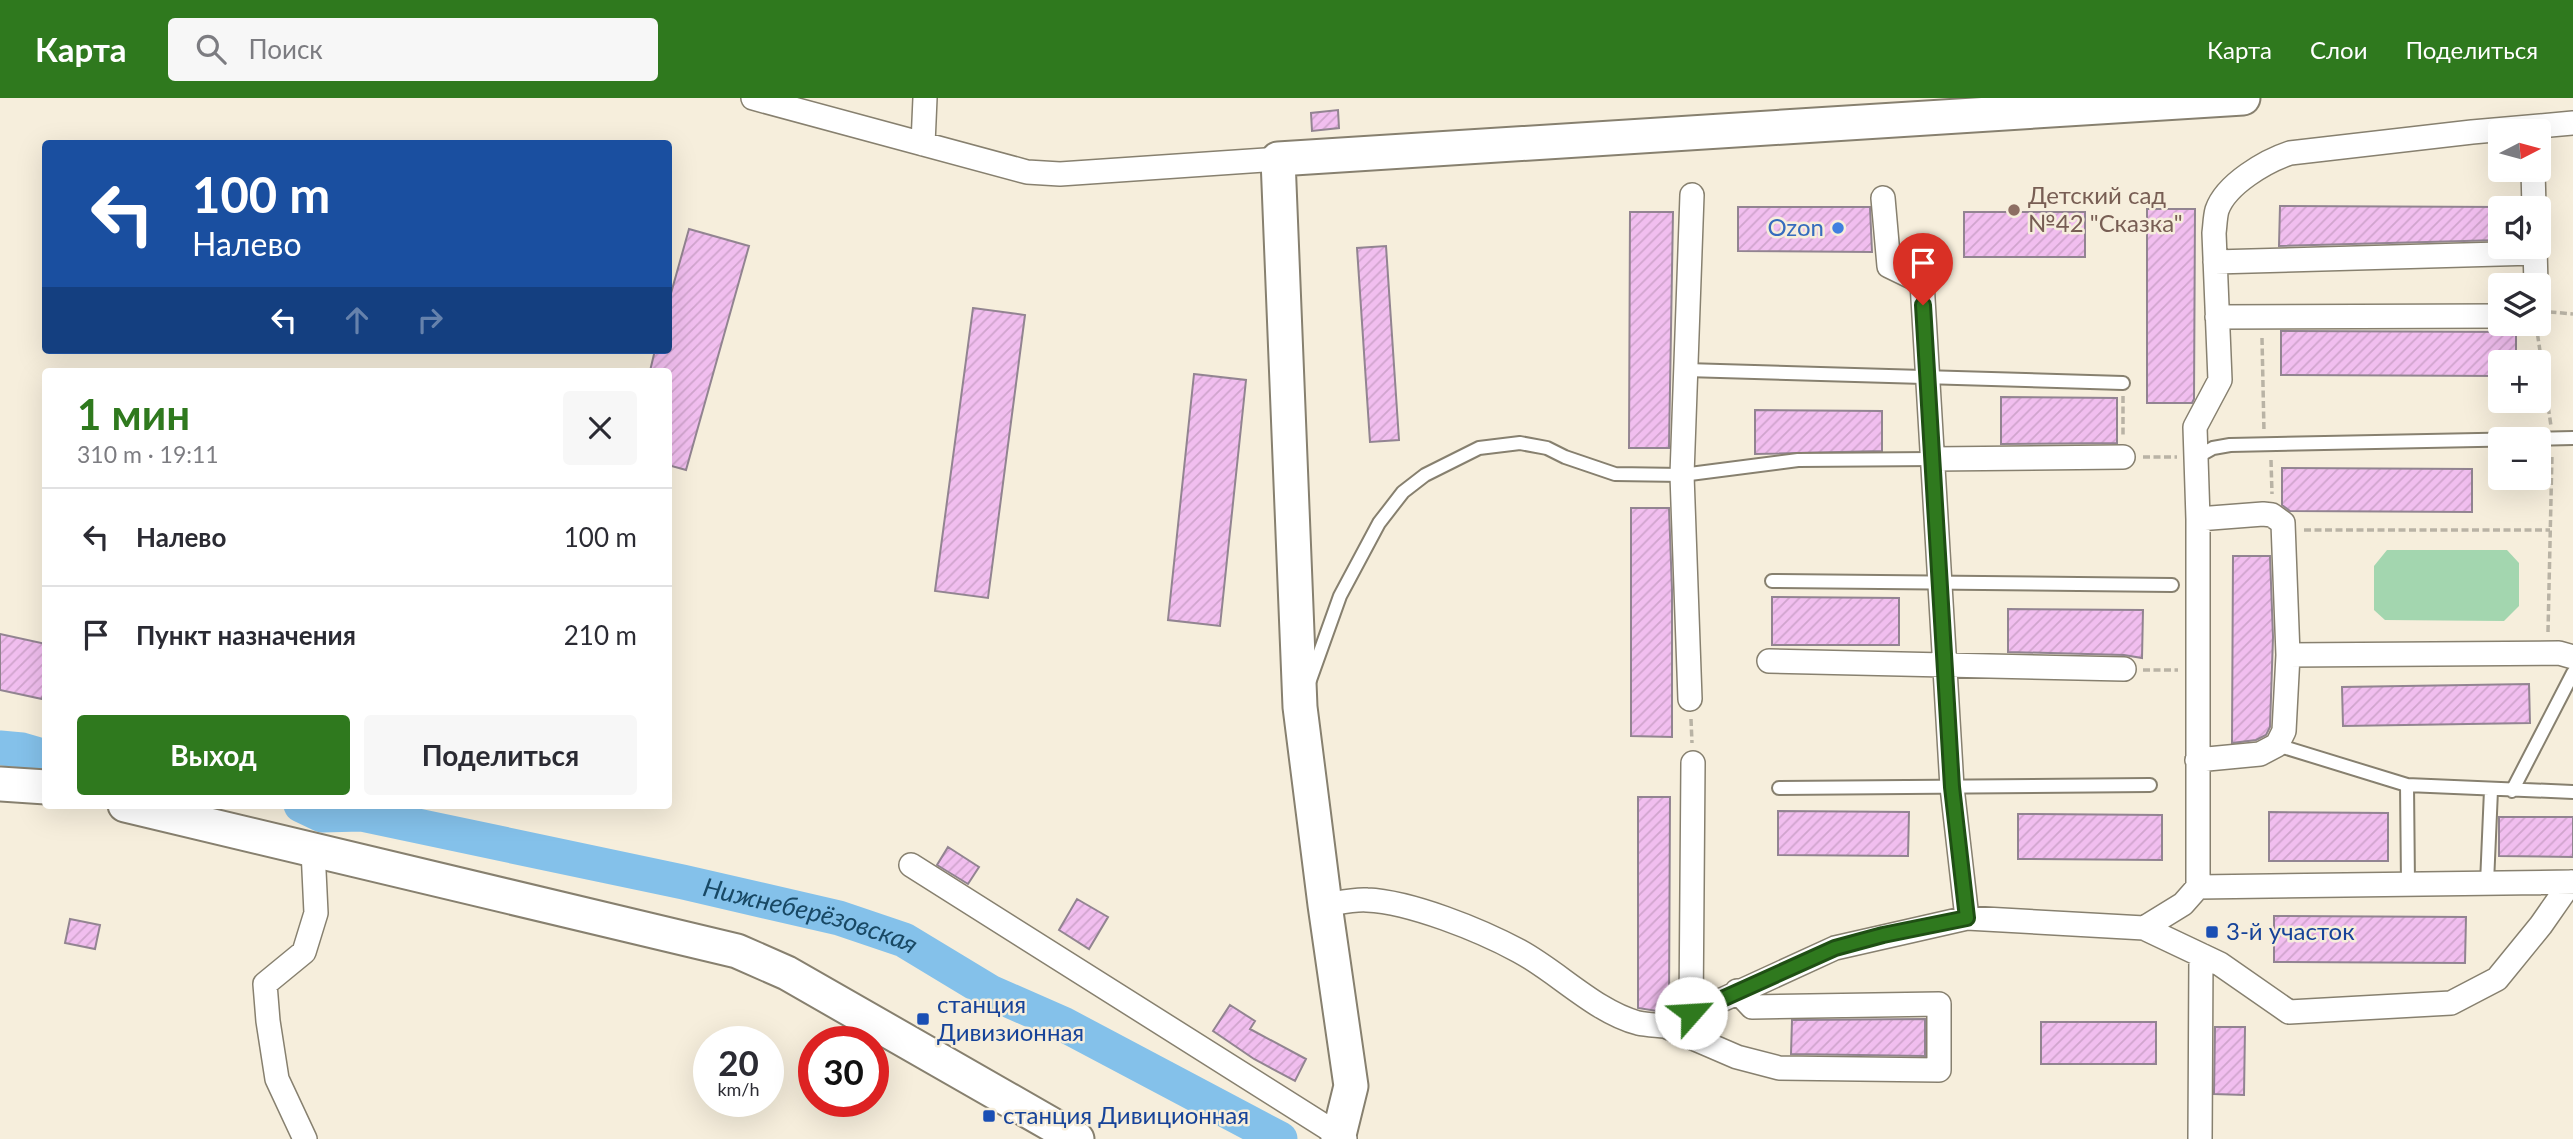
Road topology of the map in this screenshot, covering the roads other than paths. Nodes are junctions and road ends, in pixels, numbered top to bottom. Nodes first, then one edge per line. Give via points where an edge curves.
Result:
1 (753, 98) edge
2 (925, 98) edge
3 (2244, 98) edge
4 (2573, 123) edge
5 (2552, 126) edge
6 (2488, 133) edge
7 (923, 144) junction
8 (1278, 159) junction
9 (1692, 195) dead end
10 (1883, 198) dead end
11 (2488, 252) edge
12 (2215, 262) junction
13 (2488, 316) edge
14 (2217, 317) junction
15 (1686, 370) junction
16 (1928, 376) junction
17 (2123, 383) road end
18 (2573, 438) edge
19 (2123, 457) road end
20 (2197, 457) junction
21 (1933, 459) junction
22 (1682, 475) junction
23 (2198, 519) junction
24 (1772, 581) dead end
25 (1940, 583) junction
26 (2172, 585) dead end
27 (2288, 655) junction
28 (2573, 657) edge
29 (1769, 661) dead end
30 (1945, 665) junction
31 (2124, 669) road end
32 (2573, 673) edge
33 (1690, 699) road end
34 (1300, 706) junction
35 (2277, 745) junction
36 (2197, 760) junction
37 (1693, 763) road end
38 (0, 784) edge
39 (2150, 785) dead end
40 (2407, 785) junction
41 (1952, 787) junction
42 (42, 788) edge
43 (1779, 788) dead end
44 (2491, 790) junction
45 (2512, 791) junction
46 (2573, 792) edge
47 (142, 809) edge
48 (313, 850) junction
49 (911, 865) dead end
50 (2572, 882) edge
51 (2487, 883) junction
52 (2408, 884) junction
53 (2198, 887) junction
54 (1325, 905) junction
55 (1967, 918) junction
56 (2144, 928) junction
57 (2201, 955) junction
58 (1737, 991) junction
59 (1691, 1013) junction
60 (1665, 1026) junction
61 (1341, 1138) edge
62 (305, 1139) edge
63 (1077, 1139) edge
64 (2200, 1139) edge

1 - 7 street
2 - 7 street
3 - 8 street
4 - 5 street
6 - 12 street via 2290,153 2274,159 2233,188 2217,210
7 - 8 street via 1027,172 1060,174
8 - 34 street
9 - 15 street
10 - 16 street via 1889,266 1922,282
11 - 12 street
12 - 14 street
13 - 14 street
14 - 20 street via 2220,380 2195,427
15 - 16 lane
15 - 22 street
16 - 17 lane
16 - 21 street
18 - 20 lane via 2267,444 2213,448
19 - 21 street
20 - 23 street
21 - 22 lane via 1798,460
21 - 25 street
22 - 33 street
22 - 34 lane via 1615,474 1547,448 1520,443 1479,448 1424,475 1403,492 1357,560
23 - 27 street via 2278,522
23 - 36 street
24 - 25 lane
25 - 26 lane
25 - 30 street
27 - 28 street via 2547,653
27 - 35 street via 2284,731
29 - 30 street
30 - 31 street
30 - 41 street
32 - 45 lane
34 - 54 street
35 - 36 street via 2260,754
35 - 40 lane
36 - 53 street
37 - 59 street
38 - 42 street
39 - 41 lane
40 - 44 lane
40 - 52 lane
41 - 43 lane
41 - 55 street
44 - 45 lane
44 - 51 lane
45 - 46 lane
47 - 48 street
48 - 62 street via 316,913 304,952 265,984 277,1079
48 - 63 street via 737,951 787,973
49 - 61 street
50 - 51 street
50 - 57 street via 2497,979 2451,1003 2289,1013
51 - 52 street
52 - 53 street
53 - 56 street via 2183,904
54 - 60 street via 1367,900 1415,909 1520,951 1619,1015 1640,1024
54 - 61 street via 1351,1086
55 - 56 street
55 - 58 street via 1844,945
56 - 57 street
57 - 64 street
58 - 59 street
58 - 60 street via 1752,1007 1938,1004 1939,1070 1779,1068 1737,1057
59 - 60 street

